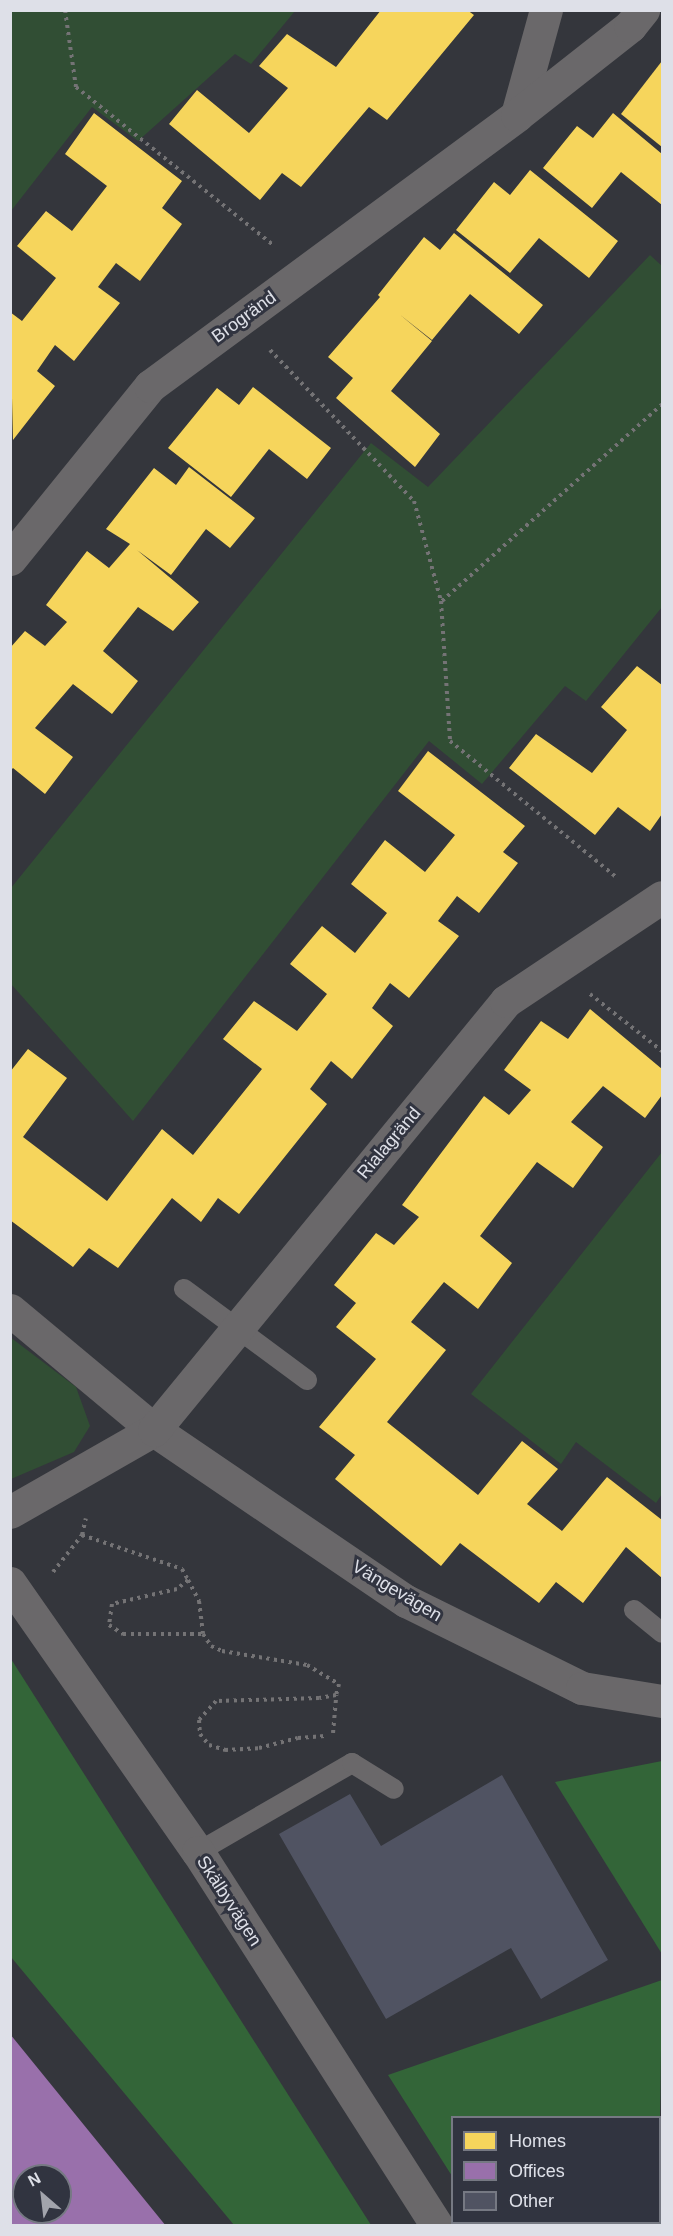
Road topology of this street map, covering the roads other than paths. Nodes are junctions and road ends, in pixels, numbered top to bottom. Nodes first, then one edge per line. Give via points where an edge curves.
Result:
1 (546, 10) edge
2 (643, 10) edge
3 (517, 114) junction
4 (10, 559) edge
5 (657, 901) edge
6 (184, 1288) dead end
7 (10, 1310) edge
8 (236, 1328) junction
9 (307, 1380) dead end
10 (154, 1430) junction
11 (10, 1512) edge
12 (15, 1590) edge
13 (634, 1610) dead end
14 (663, 1633) edge
15 (663, 1701) edge
16 (394, 1789) dead end
17 (198, 1852) junction
18 (437, 2226) edge

1 - 3 street
2 - 3 street, Brogränd via 630,26
3 - 4 street, Brogränd via 150,386
5 - 8 street, Rialagränd via 506,1001
6 - 8 lane
7 - 10 street, Vängevägen
8 - 9 lane
8 - 10 street, Rialagränd
10 - 11 street
10 - 15 street, Vängevägen via 406,1601 582,1688
12 - 17 street, Skälbyvägen
13 - 14 lane
16 - 17 lane via 352,1763
17 - 18 street, Skälbyvägen

